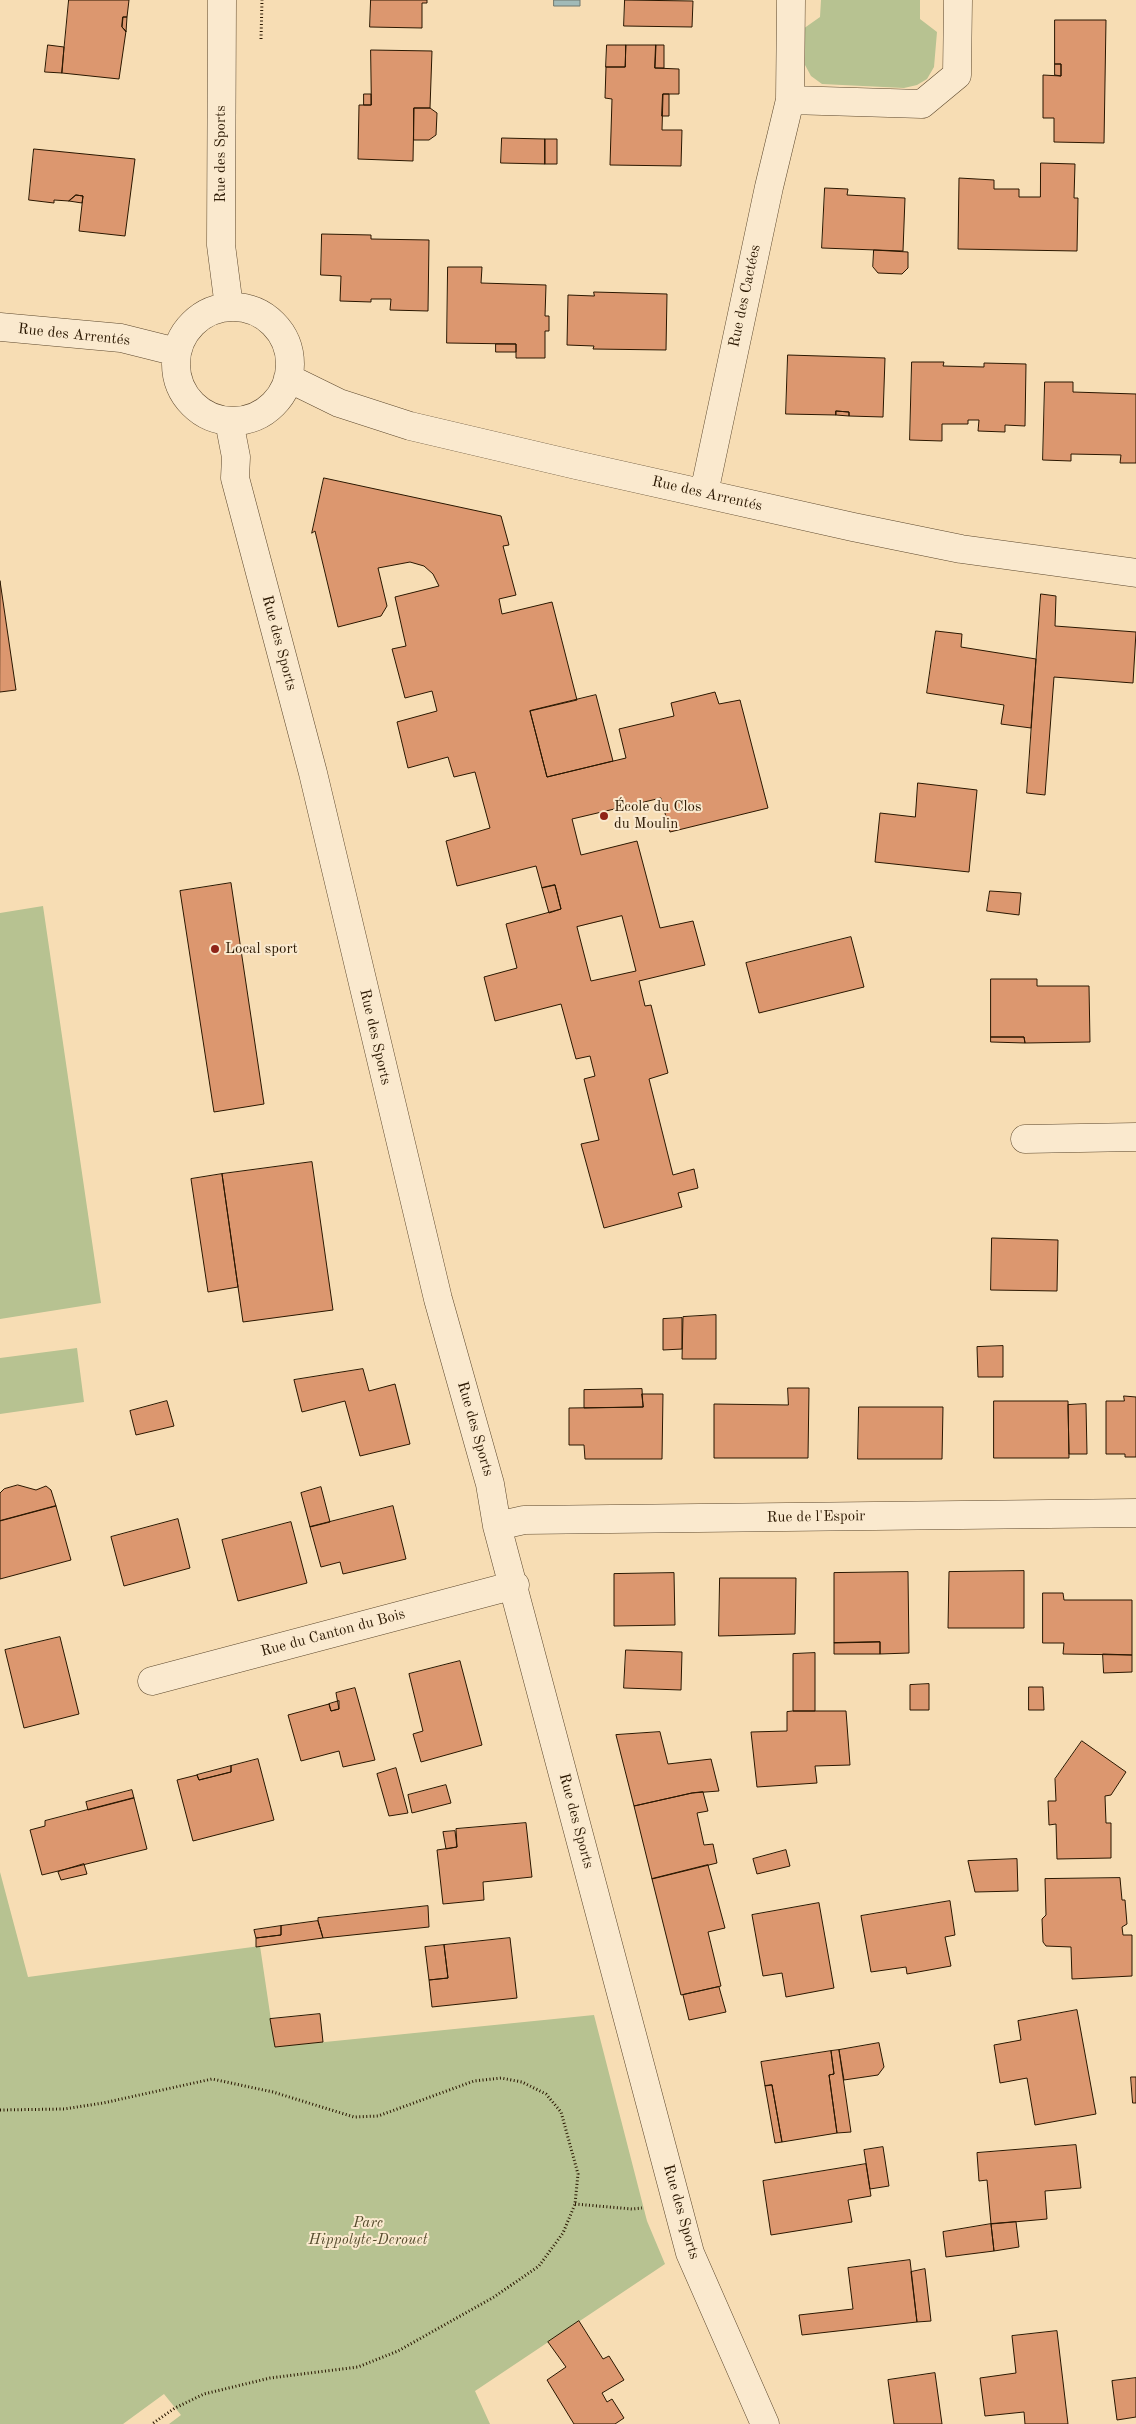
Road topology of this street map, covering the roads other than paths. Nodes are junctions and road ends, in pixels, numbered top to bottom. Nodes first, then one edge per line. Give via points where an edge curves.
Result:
1 (222, 0) edge
2 (791, 0) edge
3 (958, 0) edge
4 (790, 100) junction
5 (229, 307) junction
6 (0, 327) edge
7 (177, 352) junction
8 (288, 378) junction
9 (229, 421) junction
10 (704, 493) junction
11 (1136, 573) edge
12 (1136, 1138) edge
13 (1025, 1139) dead end
14 (1136, 1513) edge
15 (497, 1526) junction
16 (515, 1585) junction
17 (152, 1681) dead end
18 (765, 2424) edge

1 - 5 street, Rue des Sports via 221,245
2 - 4 street, Rue des Cactées
3 - 4 street via 957,75 922,104
4 - 10 street, Rue des Cactées via 768,188
5 - 7 street via 199,318 182,338
5 - 8 street via 256,312 280,332 289,351
6 - 7 street, Rue des Arrentés via 121,338
7 - 9 street via 177,375 190,402 211,417
8 - 9 street via 284,390 268,410 247,420
8 - 10 street, Rue des Arrentés via 339,402 410,426
9 - 15 street, Rue des Sports via 236,457 235,478 313,773 438,1299 490,1484
10 - 11 street, Rue des Arrentés via 961,548
12 - 13 street
14 - 15 street, Rue de l'Espoir via 524,1520
15 - 16 street, Rue des Sports
16 - 17 street, Rue du Canton du Bois
16 - 18 street, Rue des Sports via 690,2253

